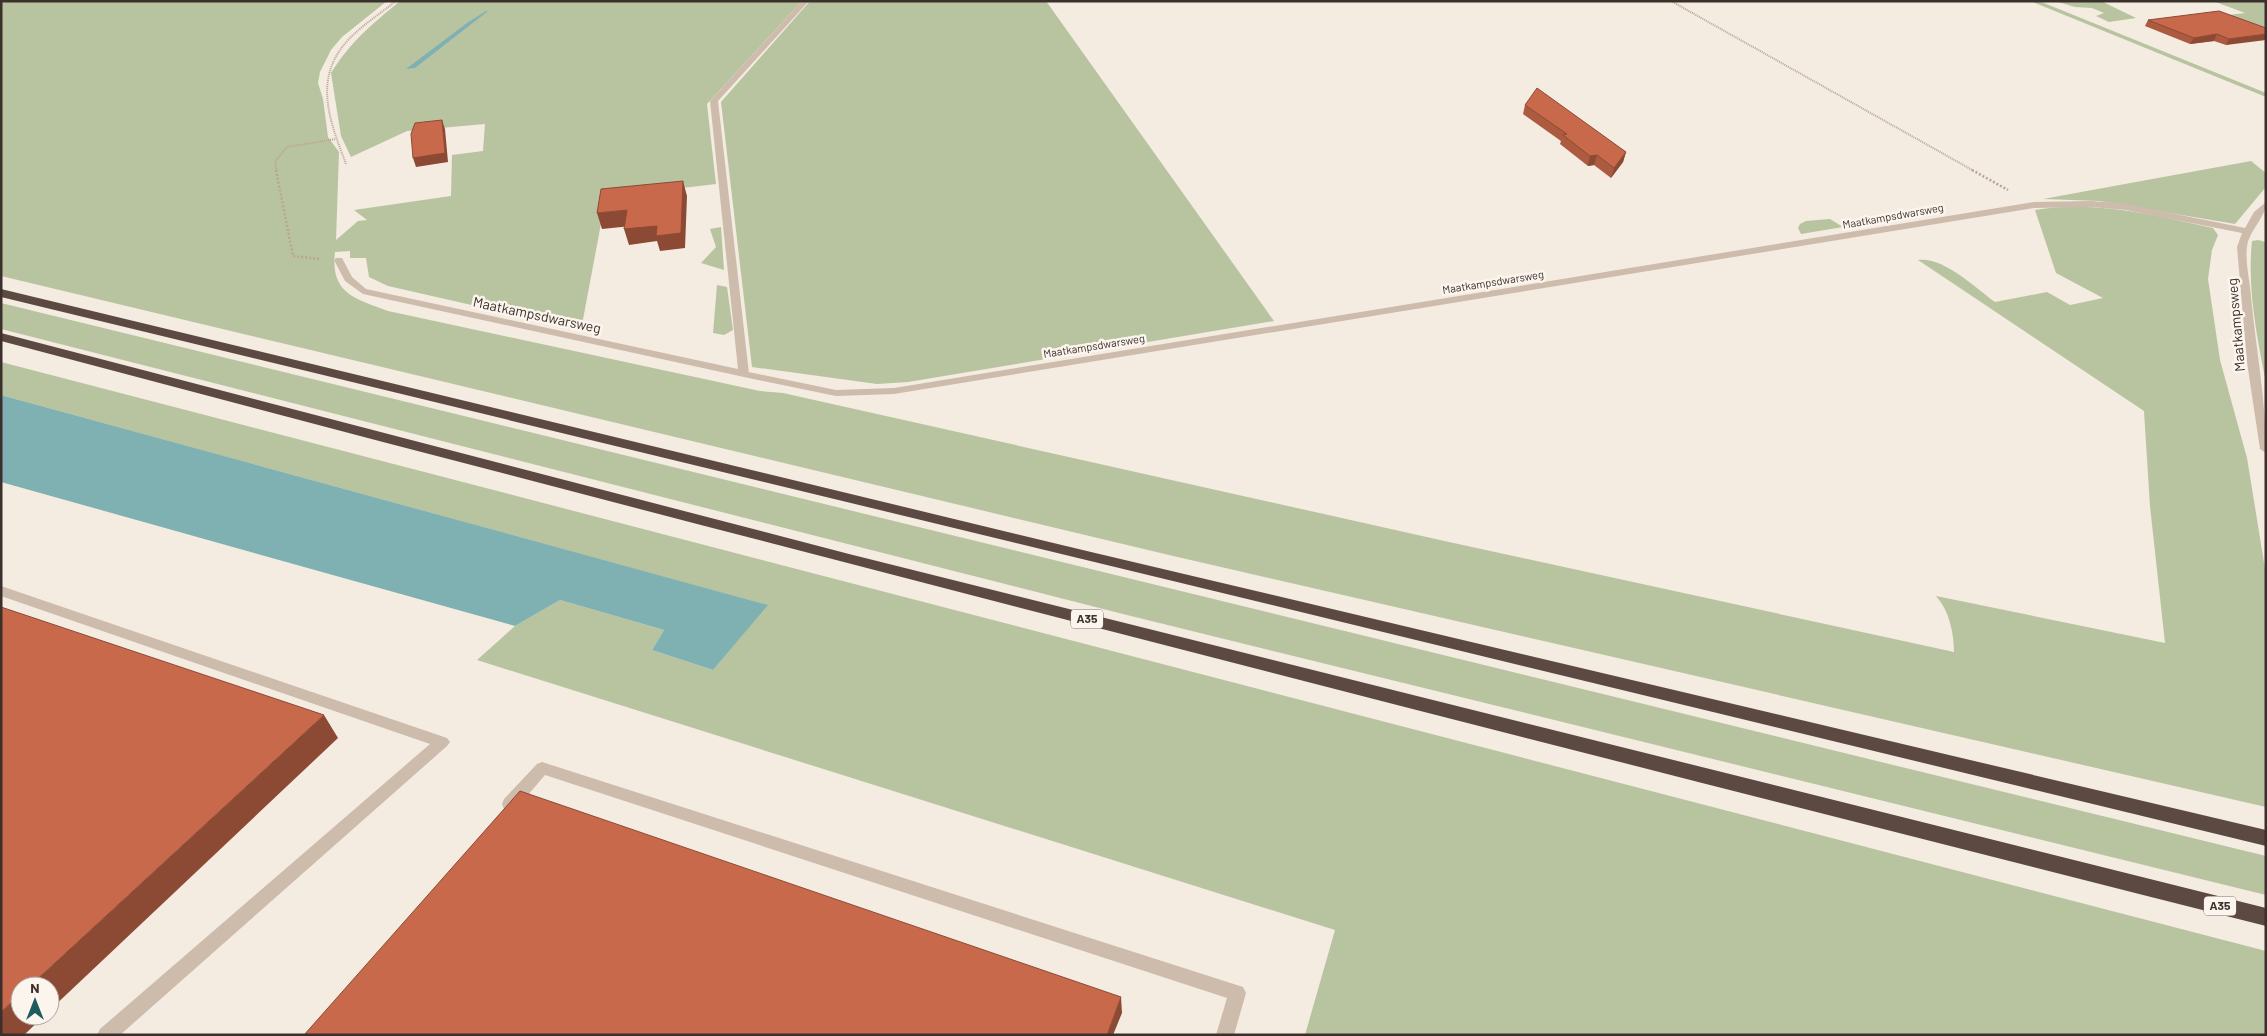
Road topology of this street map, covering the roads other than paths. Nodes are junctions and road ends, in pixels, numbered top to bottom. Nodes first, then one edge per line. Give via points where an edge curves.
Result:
1 (806, 1) edge
2 (2266, 205) edge
3 (2247, 231) junction
4 (339, 260) road end
5 (1, 293) edge
6 (1, 337) edge
7 (744, 374) junction
8 (2266, 449) edge
9 (1, 591) edge
10 (496, 820) edge
11 (2266, 838) edge
12 (2266, 917) edge
13 (106, 1035) edge
14 (1225, 1035) edge

1 - 7 street via 714,102
2 - 3 street, Maatkampsweg
3 - 7 street, Maatkampsdwarsweg via 2126,207 2034,205 894,391 836,393
3 - 8 street, Maatkampsweg via 2242,247 2252,362
4 - 7 street, Maatkampsdwarsweg via 348,278 363,291
5 - 11 highway
6 - 12 highway, A35 via 1032,606
9 - 13 street via 442,742
10 - 14 street via 542,768 1237,993

